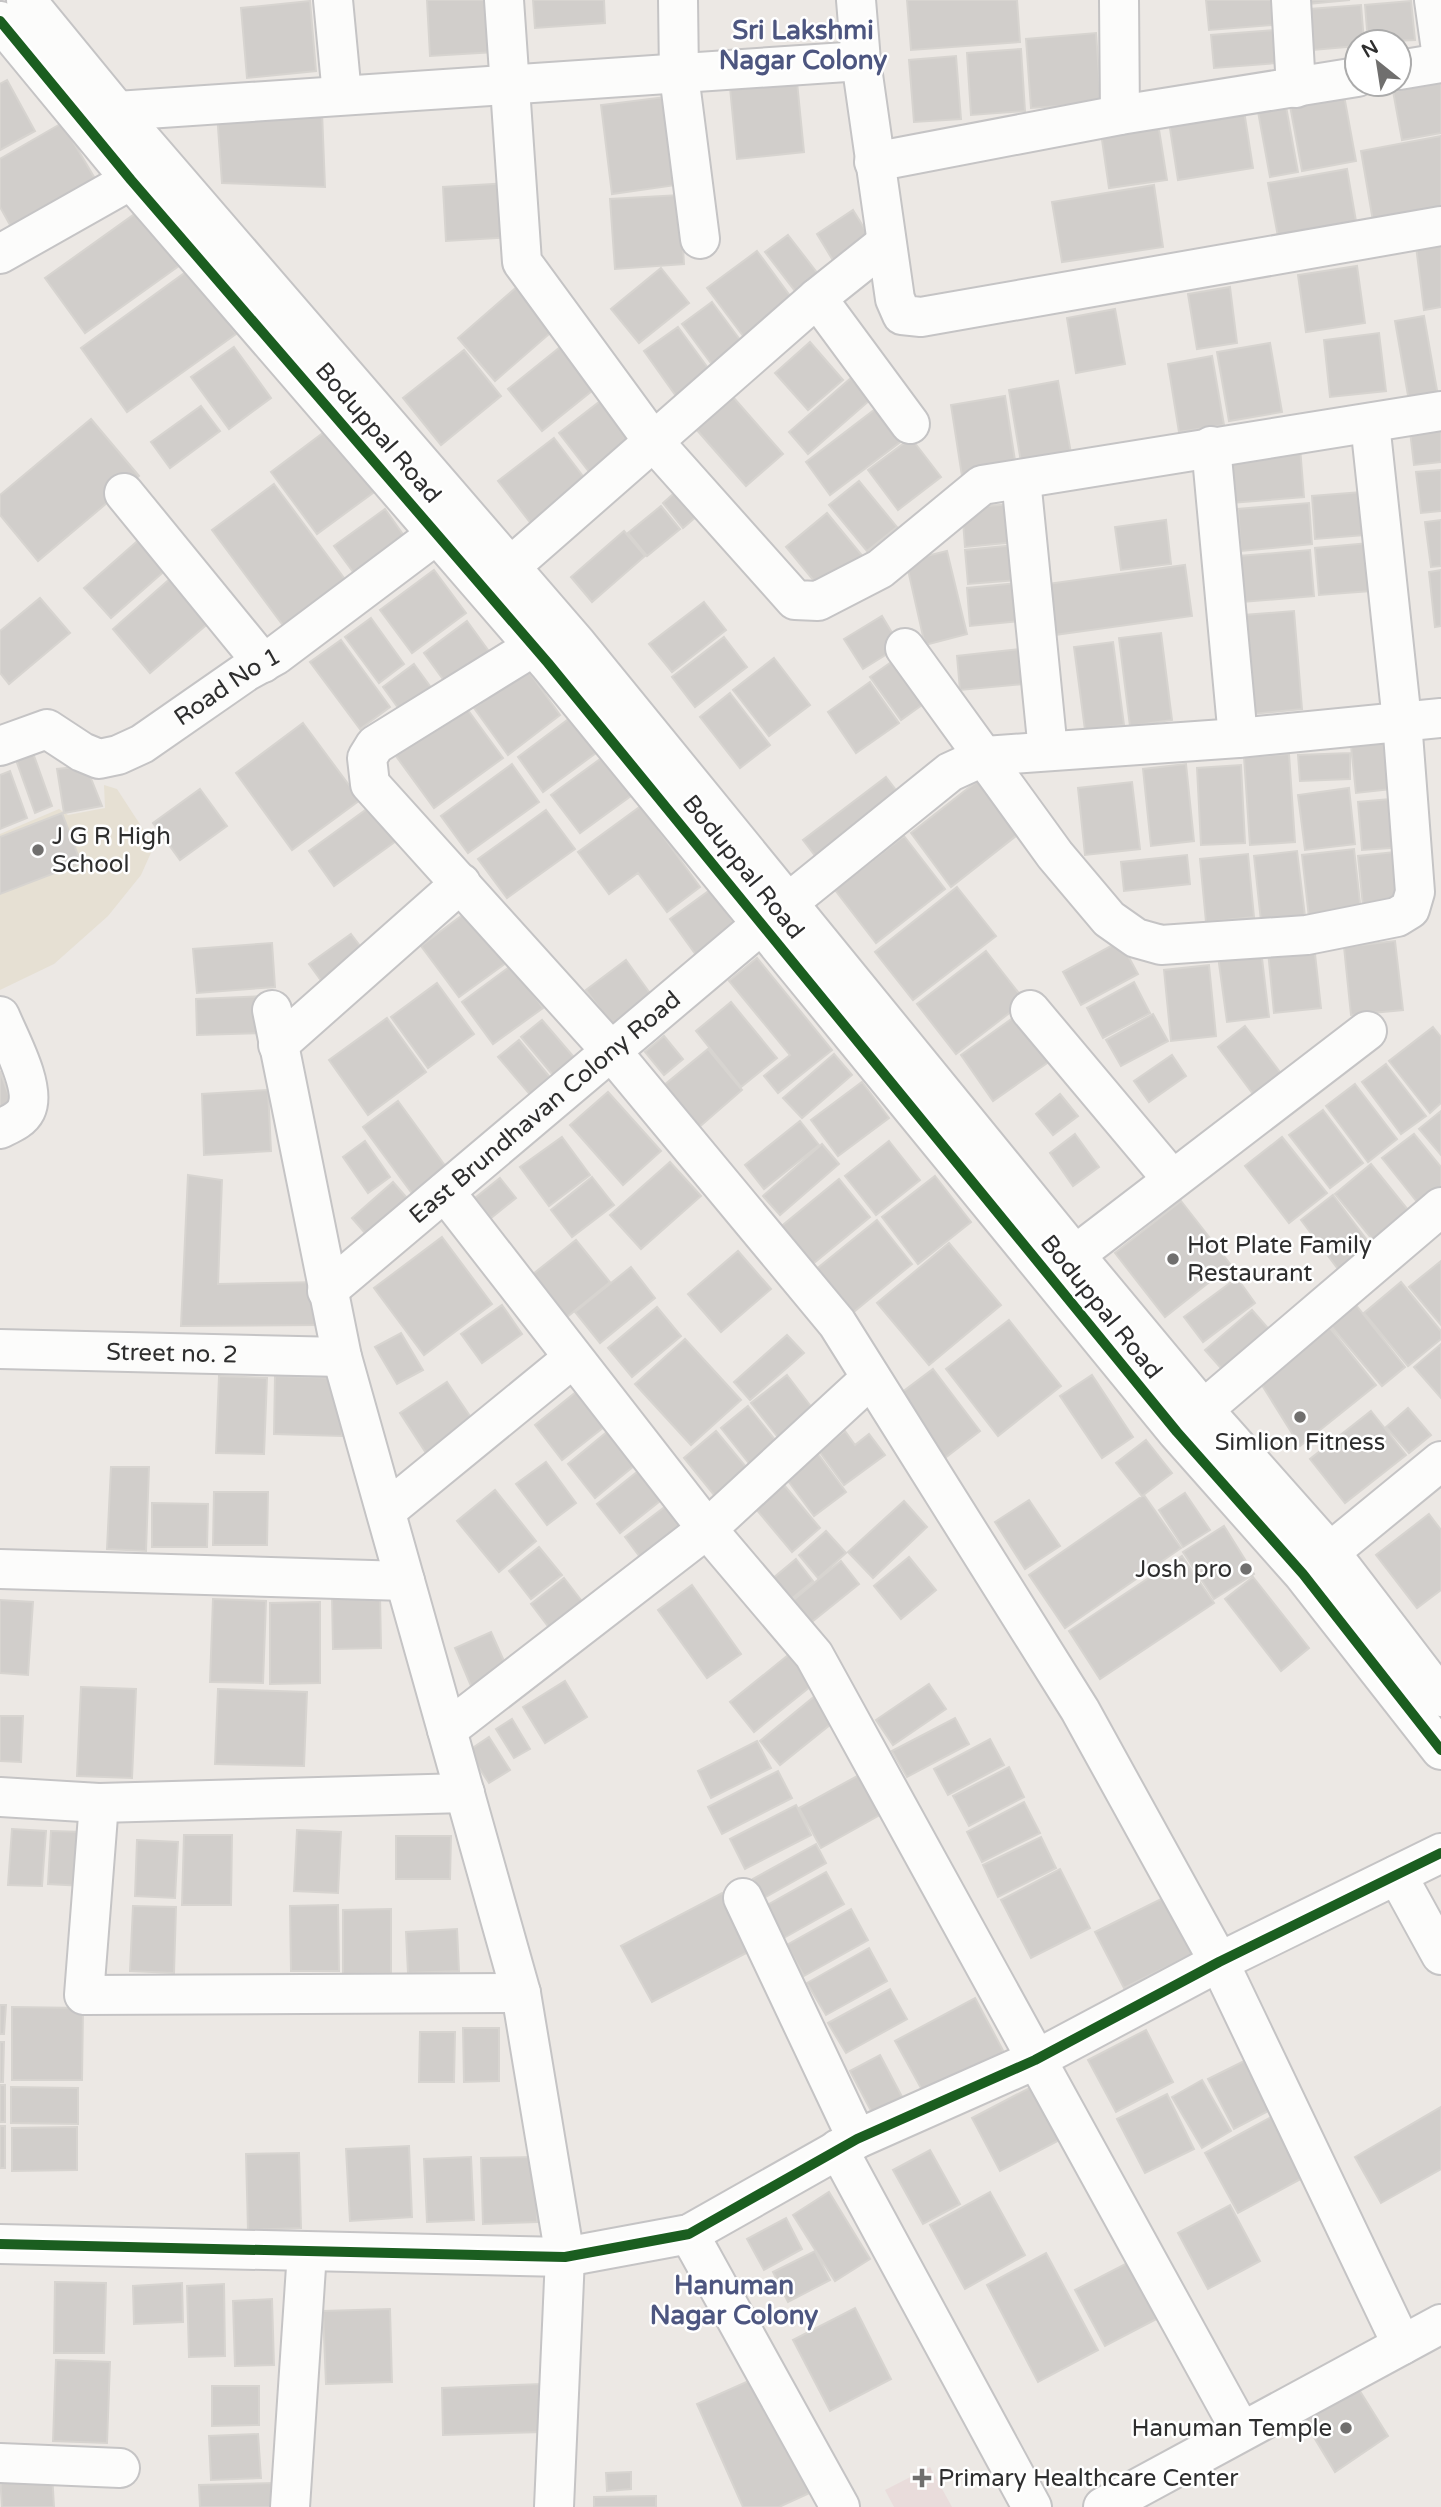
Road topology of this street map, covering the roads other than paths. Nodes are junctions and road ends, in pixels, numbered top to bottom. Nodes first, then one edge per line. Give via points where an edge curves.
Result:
1 (26, 0) edge
2 (333, 0) edge
3 (504, 0) edge
4 (678, 0) edge
5 (856, 0) edge
6 (1119, 0) edge
7 (1290, 0) edge
8 (1434, 0) edge
9 (0, 21) edge
10 (1441, 50) edge
11 (861, 61) junction
12 (1441, 62) edge
13 (1413, 67) edge
14 (679, 75) junction
15 (1343, 80) edge
16 (510, 84) junction
17 (1296, 88) junction
18 (342, 95) junction
19 (117, 111) junction
20 (1120, 115) junction
21 (874, 162) junction
22 (131, 180) junction
23 (1441, 226) edge
24 (700, 239) dead end
25 (886, 243) junction
26 (0, 254) edge
27 (817, 298) junction
28 (1441, 411) edge
29 (1370, 423) junction
30 (910, 424) dead end
31 (653, 441) junction
32 (1211, 446) junction
33 (1021, 479) junction
34 (124, 493) dead end
35 (451, 523) junction
36 (510, 567) junction
37 (533, 647) junction
38 (905, 648) dead end
39 (263, 663) junction
40 (1441, 718) edge
41 (1402, 721) junction
42 (1238, 738) junction
43 (0, 746) edge
44 (1048, 751) junction
45 (985, 756) junction
46 (461, 884) junction
47 (776, 913) junction
48 (1030, 1010) dead end
49 (0, 1016) edge
50 (1367, 1031) dead end
51 (611, 1052) junction
52 (0, 1129) edge
53 (1172, 1178) junction
54 (445, 1192) junction
55 (1441, 1207) edge
56 (1075, 1255) junction
57 (327, 1291) junction
58 (0, 1349) edge
59 (342, 1357) junction
60 (573, 1358) junction
61 (872, 1378) junction
62 (1190, 1421) junction
63 (1441, 1461) edge
64 (386, 1511) junction
65 (707, 1529) junction
66 (1330, 1552) junction
67 (0, 1569) edge
68 (405, 1581) junction
69 (1441, 1697) edge
70 (447, 1730) junction
71 (1441, 1750) edge
72 (465, 1793) junction
73 (0, 1797) edge
74 (99, 1803) junction
75 (1441, 1853) edge
76 (1397, 1875) junction
77 (743, 1898) dead end
78 (1441, 1955) edge
79 (1219, 1962) junction
80 (521, 1993) junction
81 (1035, 2060) junction
82 (847, 2144) junction
83 (689, 2234) junction
84 (0, 2244) edge
85 (307, 2252) junction
86 (565, 2257) junction
87 (1441, 2325) edge
88 (1402, 2345) junction
89 (1241, 2431) junction
90 (0, 2463) edge
91 (121, 2468) dead end
92 (290, 2507) edge
93 (554, 2507) edge
94 (840, 2507) edge
95 (1032, 2507) edge
96 (1103, 2507) edge

1 - 19 street, Boduppal Road
2 - 18 street
3 - 16 street
4 - 14 street
5 - 11 street
6 - 20 street
7 - 17 street
8 - 10 street
9 - 22 street, Boduppal Road
11 - 14 street
11 - 21 street
12 - 13 street
14 - 16 street
14 - 24 street
15 - 17 street
16 - 18 street
16 - 31 street via 522,262
17 - 20 street
18 - 19 street
19 - 35 street, Boduppal Road
20 - 21 street
21 - 25 street
22 - 26 street
22 - 35 street, Boduppal Road
23 - 25 street via 920,317 902,315
25 - 27 street
27 - 30 street
27 - 31 street
28 - 29 street
29 - 32 street
29 - 41 street
31 - 33 street via 794,600 818,601 845,589 880,569 982,485
31 - 36 street
32 - 33 street
32 - 42 street
33 - 44 street
34 - 39 street
35 - 36 street, Boduppal Road
35 - 37 street, Boduppal Road
35 - 39 street, Road No 1
36 - 47 street, Boduppal Road via 586,654
37 - 46 street via 375,745 367,758 370,783
37 - 47 street, Boduppal Road
38 - 45 street
39 - 43 street, Road No 1 via 142,744 118,755 99,759 47,729
40 - 41 street
41 - 42 street
41 - 45 street via 1415,892 1410,909 1396,917 1307,935 1161,945 1136,938 1110,919 1055,855
42 - 44 street
44 - 45 street
45 - 47 street, East Brundhavan Colony Road via 950,772
46 - 51 street
46 - 57 street via 275,1027
47 - 51 street, East Brundhavan Colony Road
47 - 56 street, Boduppal Road
47 - 62 street, Boduppal Road
48 - 53 street
49 - 52 street via 25,1075 29,1097 21,1118
50 - 53 street
51 - 54 street, East Brundhavan Colony Road
51 - 61 street via 837,1323
53 - 56 street
54 - 57 street, East Brundhavan Colony Road
54 - 60 street
55 - 62 street
56 - 62 street, Boduppal Road
57 - 59 street
58 - 59 street, Street no. 2
59 - 64 street
60 - 64 street
60 - 65 street
61 - 65 street
61 - 79 street via 1080,1710
62 - 66 street, Boduppal Road
62 - 71 street, Boduppal Road
63 - 66 street
64 - 68 street
65 - 70 street
65 - 81 street via 814,1655
66 - 69 street, Boduppal Road
67 - 68 street
68 - 70 street
70 - 72 street
72 - 74 street
72 - 80 street
73 - 74 street
74 - 80 street via 84,1995
75 - 76 street
76 - 78 street
76 - 79 street
77 - 82 street
79 - 81 street
79 - 88 street
80 - 86 street
81 - 82 street
81 - 89 street
82 - 83 street
82 - 95 street
83 - 86 street
83 - 94 street
84 - 85 street
85 - 86 street
85 - 92 street
86 - 93 street
87 - 88 street
88 - 89 street
89 - 96 street
90 - 91 street

